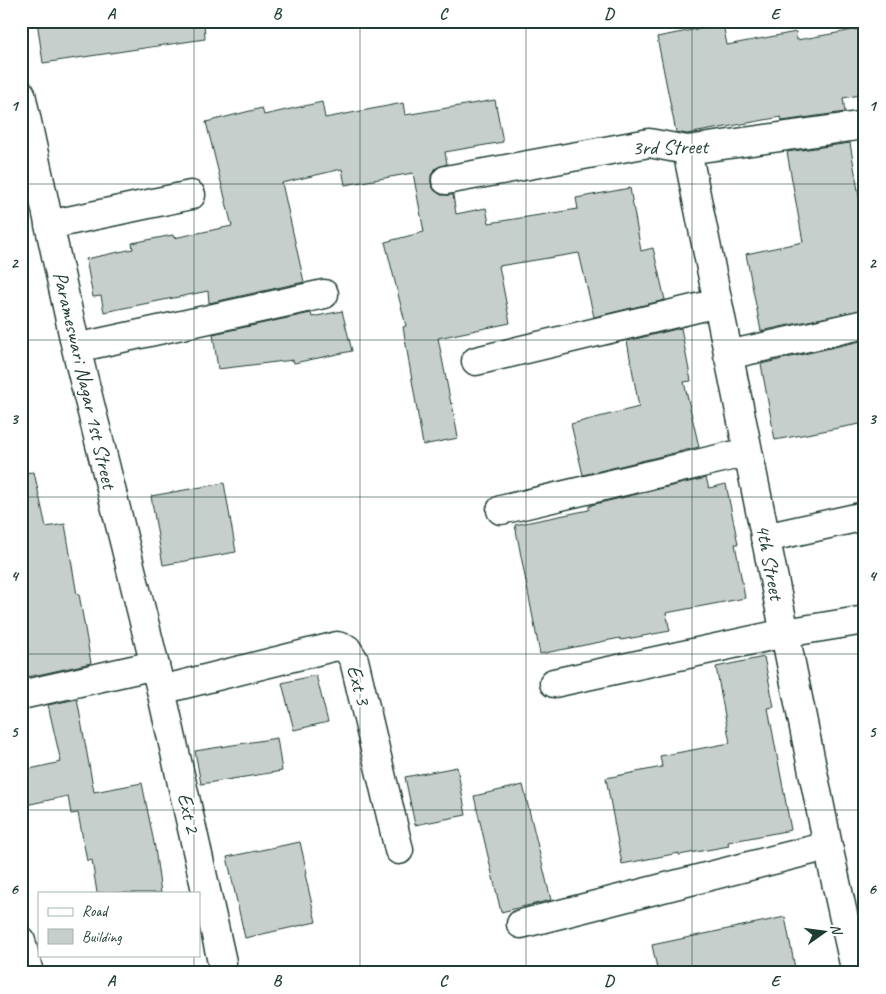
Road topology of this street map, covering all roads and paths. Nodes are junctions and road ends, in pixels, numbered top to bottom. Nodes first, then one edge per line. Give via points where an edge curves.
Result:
1 (21, 94) edge
2 (865, 125) edge
3 (687, 150) junction
4 (446, 180) dead end
5 (191, 195) dead end
6 (49, 225) junction
7 (324, 294) dead end
8 (718, 302) junction
9 (865, 324) edge
10 (76, 348) junction
11 (728, 355) junction
12 (476, 361) dead end
13 (748, 452) junction
14 (501, 510) dead end
15 (865, 516) edge
16 (766, 538) junction
17 (865, 620) edge
18 (784, 633) junction
19 (158, 677) junction
20 (554, 683) dead end
21 (21, 695) edge
22 (828, 846) junction
23 (399, 850) dead end
24 (521, 924) dead end
25 (21, 941) edge
26 (222, 962) dead end
27 (29, 973) edge
28 (856, 973) edge

1 - 6 street, Parameswari Nagar 1st Street
2 - 3 street, 3rd Street
3 - 4 street, 3rd Street via 649,143
3 - 8 street, 4th Street
5 - 6 street
6 - 10 street, Parameswari Nagar 1st Street
7 - 10 street
8 - 11 street, 4th Street
8 - 12 street
9 - 11 street
10 - 19 street, Parameswari Nagar 1st Street
11 - 13 street, 4th Street
13 - 14 street
13 - 16 street, 4th Street
15 - 16 street
16 - 18 street, 4th Street
17 - 18 street
18 - 20 street
18 - 22 street, 4th Street
19 - 21 street
19 - 23 street, Ext 3 via 337,646 348,649 354,660
19 - 26 street, Ext 2
22 - 24 street
22 - 28 street, 4th Street
25 - 27 street

